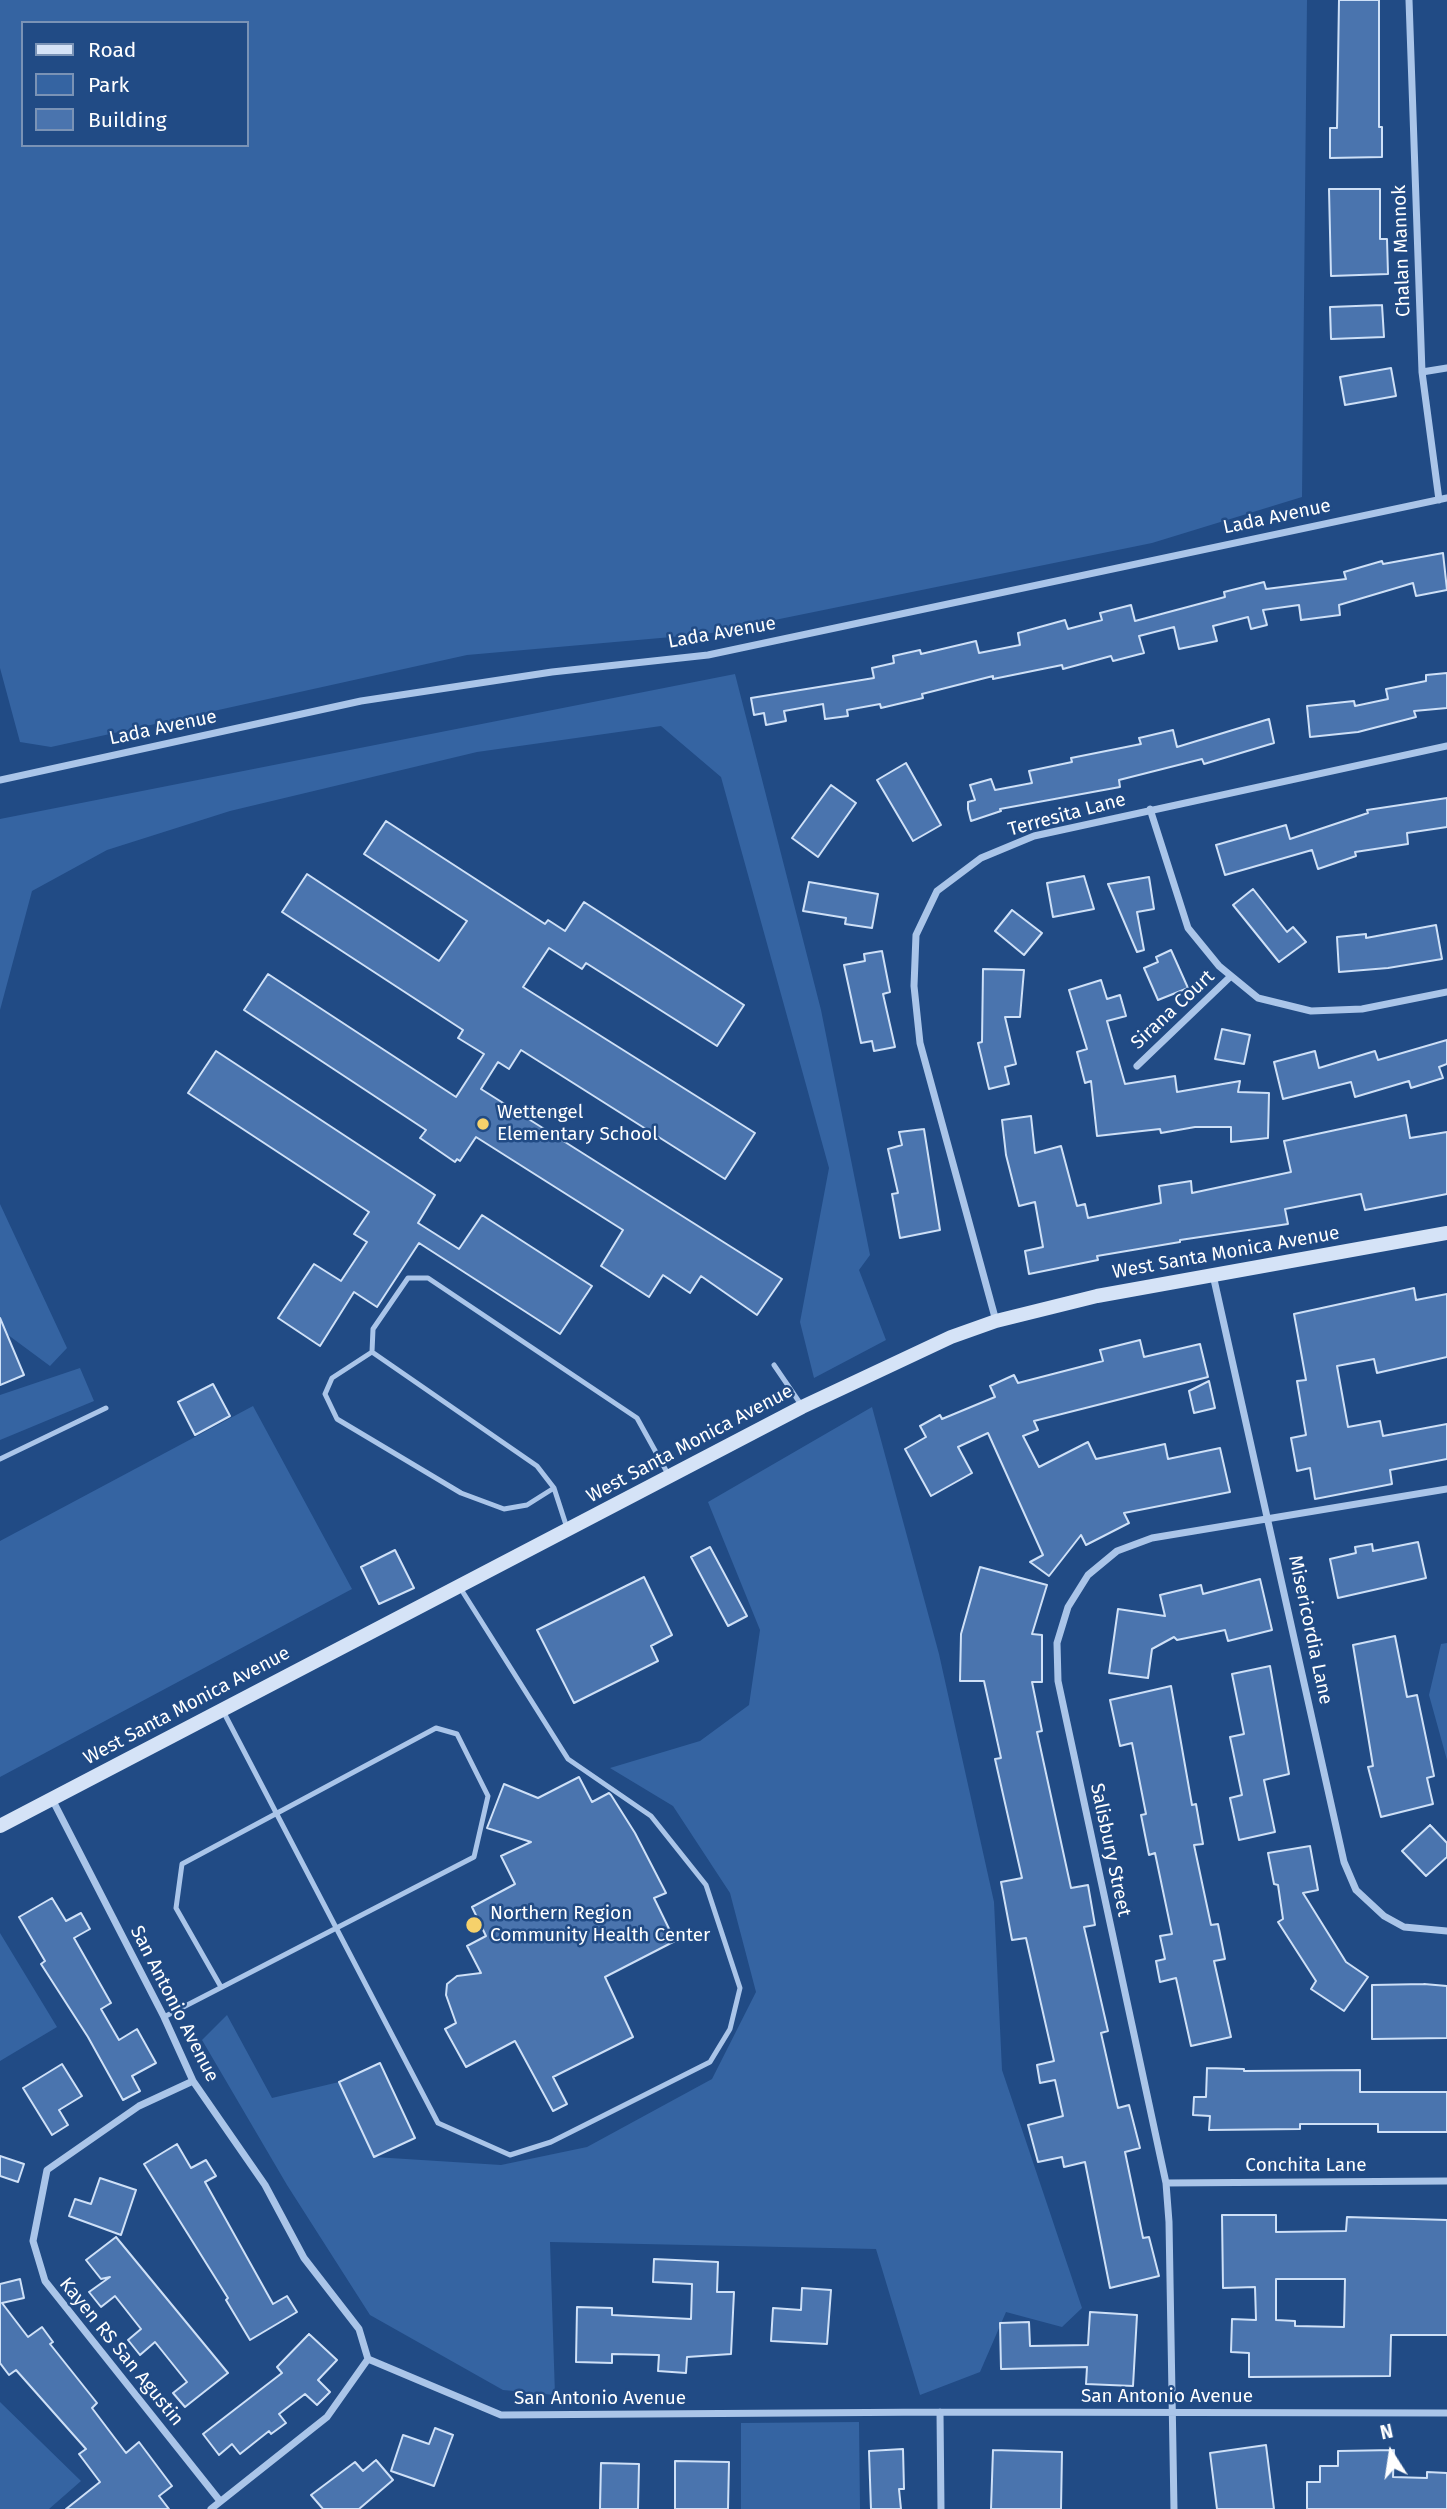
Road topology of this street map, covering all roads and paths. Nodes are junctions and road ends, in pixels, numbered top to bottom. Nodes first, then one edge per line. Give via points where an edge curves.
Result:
1 (1409, 0) edge
2 (1447, 368) edge
3 (1422, 372) junction
4 (1443, 499) edge
5 (1447, 746) edge
6 (0, 780) edge
7 (1150, 809) junction
8 (1231, 976) junction
9 (1447, 992) edge
10 (1137, 1066) dead end
11 (1447, 1233) edge
12 (1213, 1275) junction
13 (996, 1321) junction
14 (372, 1352) junction
15 (774, 1365) dead end
16 (803, 1407) junction
17 (107, 1408) dead end
18 (0, 1459) edge
19 (670, 1476) junction
20 (554, 1488) junction
21 (1447, 1489) edge
22 (1269, 1517) junction
23 (567, 1530) junction
24 (459, 1586) junction
25 (223, 1710) junction
26 (52, 1799) junction
27 (276, 1813) junction
28 (0, 1826) edge
29 (336, 1928) junction
30 (1447, 1931) edge
31 (221, 1987) junction
32 (164, 2017) junction
33 (193, 2081) junction
34 (1447, 2181) edge
35 (1166, 2183) junction
36 (368, 2359) junction
37 (940, 2412) junction
38 (1447, 2413) edge
39 (1171, 2414) junction
40 (220, 2501) junction
41 (211, 2509) edge
42 (941, 2509) edge
43 (1174, 2509) edge

1 - 3 street, Chalan Mannok
2 - 3 street
3 - 4 street, Chalan Mannok
4 - 6 street, Lada Avenue via 708,655 552,672 361,701
5 - 7 street, Terresita Lane
7 - 8 street via 1188,928
7 - 13 street, Terresita Lane via 1034,836 981,858 937,891 916,935 914,986 920,1043
8 - 9 street via 1258,998 1311,1011 1362,1009
8 - 10 street, Sirana Court
11 - 12 main road, West Santa Monica Avenue
12 - 13 main road, West Santa Monica Avenue via 1097,1296
12 - 22 street, Misericordia Lane
13 - 16 main road, West Santa Monica Avenue via 905,1357
14 - 19 lane via 373,1329 408,1278 428,1278 637,1418
14 - 20 lane via 537,1466
14 - 20 lane via 332,1378 325,1394 337,1419 461,1493 505,1509 527,1505
15 - 16 lane
16 - 19 main road, West Santa Monica Avenue
17 - 18 lane
19 - 23 main road, West Santa Monica Avenue
20 - 23 lane
21 - 22 street, Salisbury Street
22 - 30 street, Misericordia Lane via 1344,1862 1356,1890 1404,1927
22 - 35 street, Salisbury Street via 1152,1538 1117,1550 1088,1575 1068,1607 1057,1643 1058,1681
23 - 24 main road, West Santa Monica Avenue
24 - 25 main road, West Santa Monica Avenue
24 - 29 lane via 568,1759 651,1816 706,1885 740,1988 730,2029 710,2062 551,2142 510,2155 438,2123
25 - 26 main road, West Santa Monica Avenue
25 - 27 lane
26 - 28 main road, West Santa Monica Avenue
26 - 32 street, San Antonio Avenue
27 - 29 lane
27 - 29 lane via 436,1728 457,1734 488,1796 474,1857
27 - 31 lane via 181,1864 176,1908
29 - 31 lane
31 - 32 lane
32 - 33 street, San Antonio Avenue
33 - 36 street, San Antonio Avenue via 265,2185 304,2258 359,2329
33 - 40 street, Kayen RS San Agustin via 139,2106 47,2170 33,2241 44,2281
34 - 35 street, Conchita Lane
35 - 39 street, Salisbury Street
36 - 37 street, San Antonio Avenue via 501,2415
36 - 40 street via 327,2417
37 - 39 street, San Antonio Avenue
37 - 42 street
38 - 39 street, San Antonio Avenue
39 - 43 street, Salisbury Street
40 - 41 street

